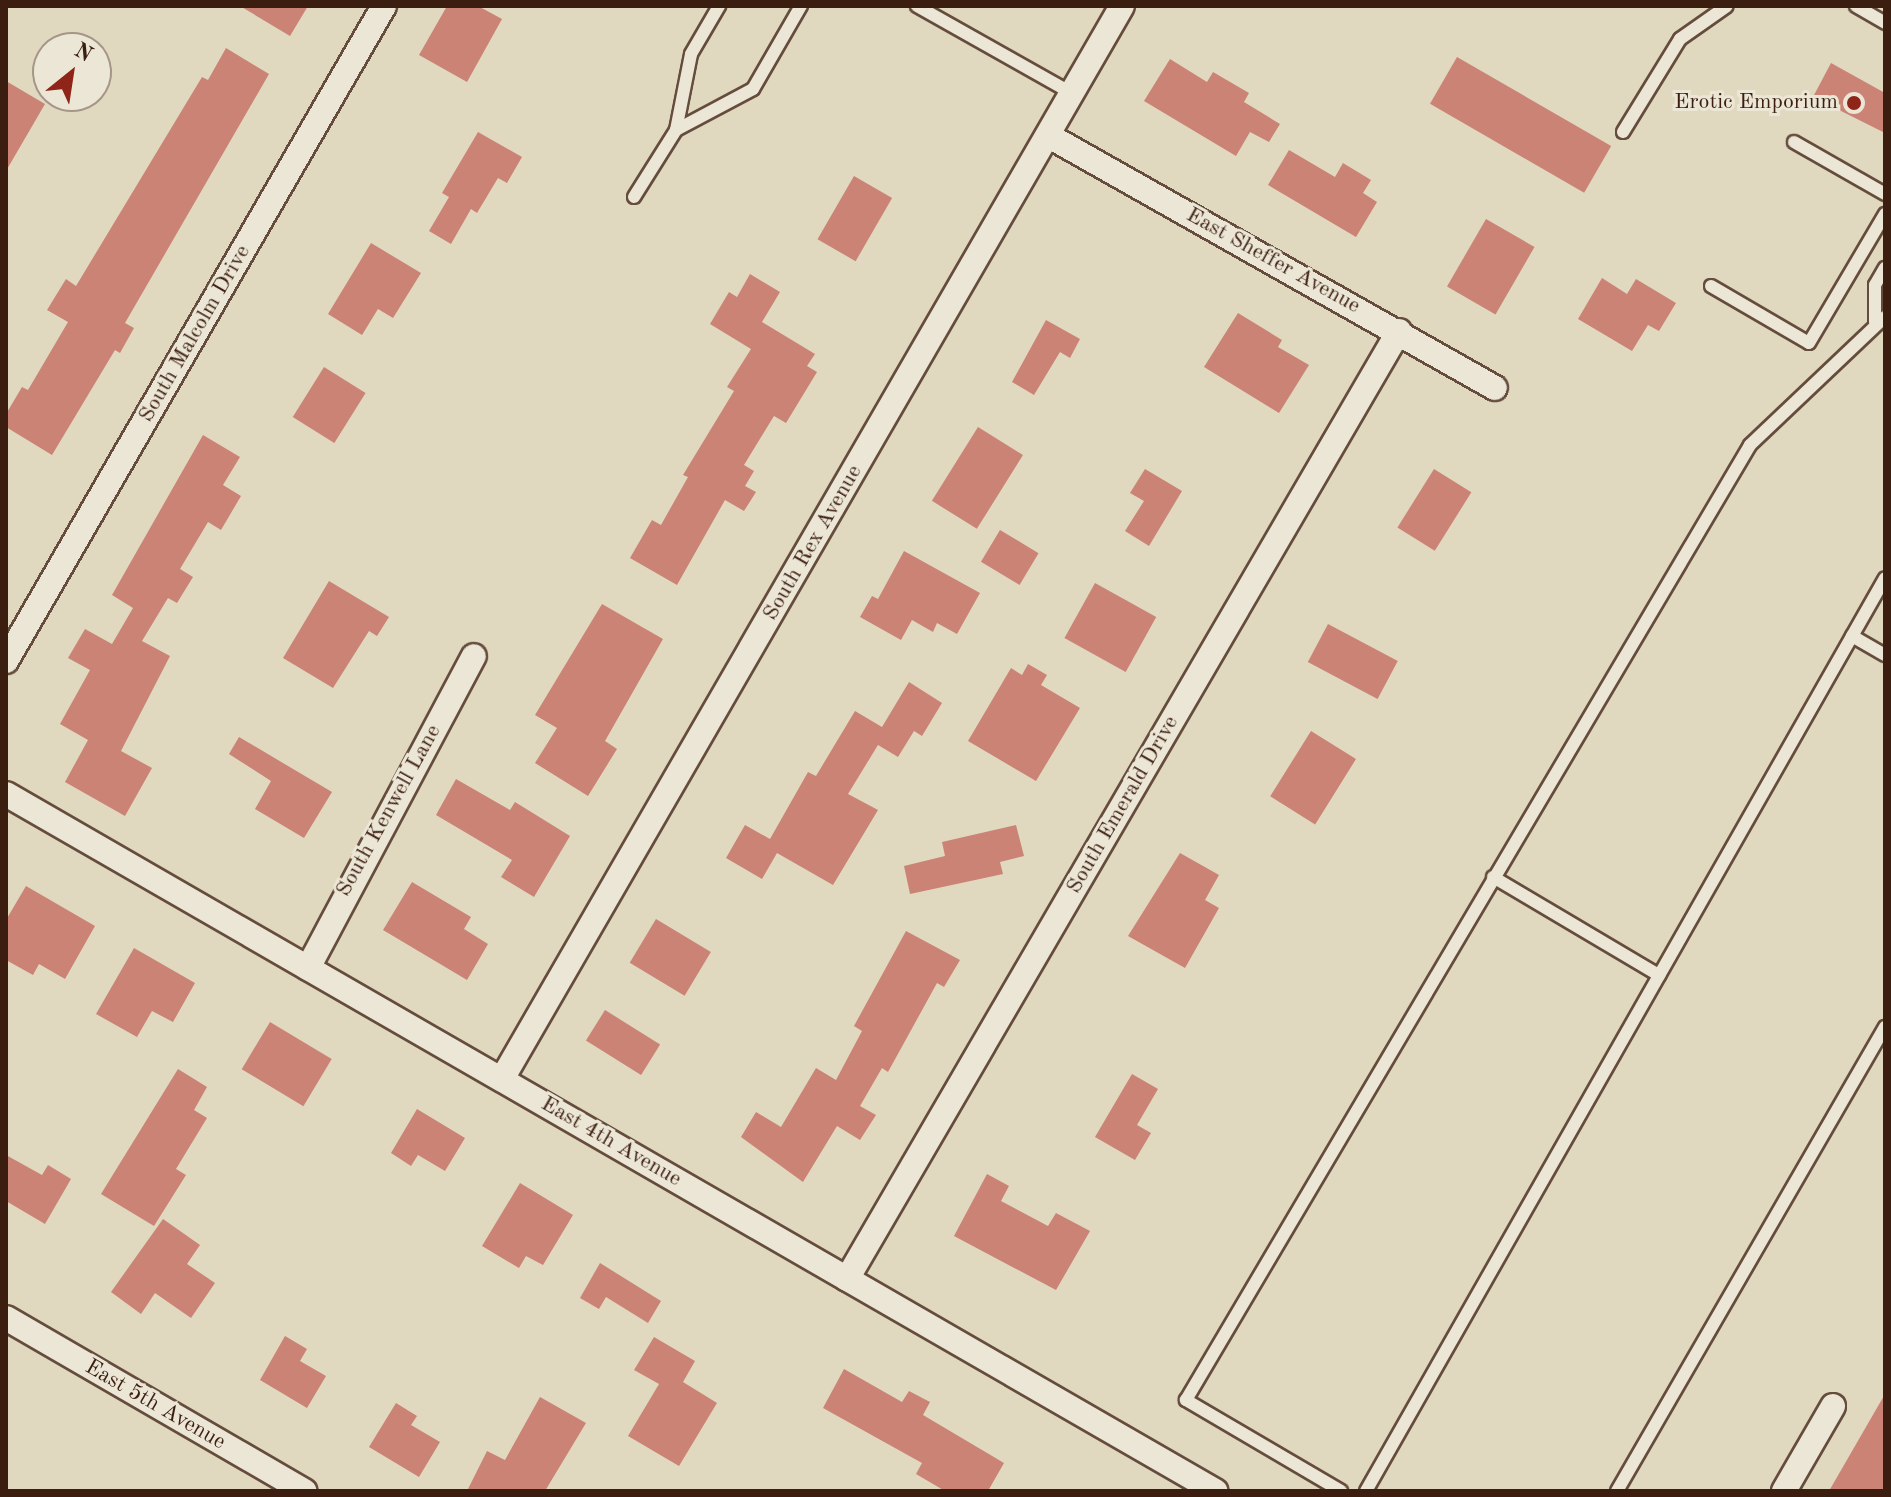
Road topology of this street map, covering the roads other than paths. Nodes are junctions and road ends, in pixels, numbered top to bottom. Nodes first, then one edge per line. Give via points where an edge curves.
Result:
1 (384, 6) edge
2 (719, 6) edge
3 (801, 6) edge
4 (917, 6) edge
5 (1122, 6) edge
6 (1727, 6) edge
7 (1856, 6) edge
8 (1885, 23) edge
9 (1073, 94) junction
10 (676, 130) junction
11 (1623, 132) dead end
12 (1049, 136) junction
13 (1794, 142) dead end
14 (1885, 194) edge
15 (634, 197) dead end
16 (1885, 214) edge
17 (1885, 268) edge
18 (1711, 286) dead end
19 (1882, 322) edge
20 (1399, 331) junction
21 (1495, 388) dead end
22 (1885, 578) edge
23 (1852, 636) junction
24 (1885, 655) edge
25 (474, 656) dead end
26 (6, 661) edge
27 (6, 794) edge
28 (1493, 877) junction
29 (308, 968) junction
30 (1659, 975) junction
31 (1885, 1027) edge
32 (502, 1079) junction
33 (847, 1279) junction
34 (6, 1318) edge
35 (1833, 1406) dead end
36 (305, 1491) edge
37 (1215, 1491) edge
38 (1341, 1491) edge
39 (1366, 1491) edge
40 (1617, 1491) edge
41 (1784, 1491) edge

1 - 26 street, South Malcolm Drive
2 - 10 lane via 691,54
3 - 10 lane via 753,89
4 - 9 lane
5 - 9 street, South Rex Avenue
6 - 11 lane via 1680,39
7 - 8 lane
9 - 12 street, South Rex Avenue
10 - 15 lane
12 - 20 street, East Sheffer Avenue
12 - 32 street, South Rex Avenue
13 - 14 lane
16 - 18 lane via 1809,343
17 - 19 lane via 1875,285
19 - 28 lane via 1750,445
20 - 21 street, East Sheffer Avenue
20 - 33 street, South Emerald Drive
22 - 23 lane
23 - 24 lane
23 - 30 lane
25 - 29 street, South Kenwell Lane
27 - 29 street, East 4th Avenue
28 - 30 lane
28 - 38 lane via 1186,1400
29 - 32 street, East 4th Avenue
30 - 39 lane
31 - 40 lane
32 - 33 street, East 4th Avenue
33 - 37 street, East 4th Avenue
34 - 36 street, East 5th Avenue
35 - 41 street

